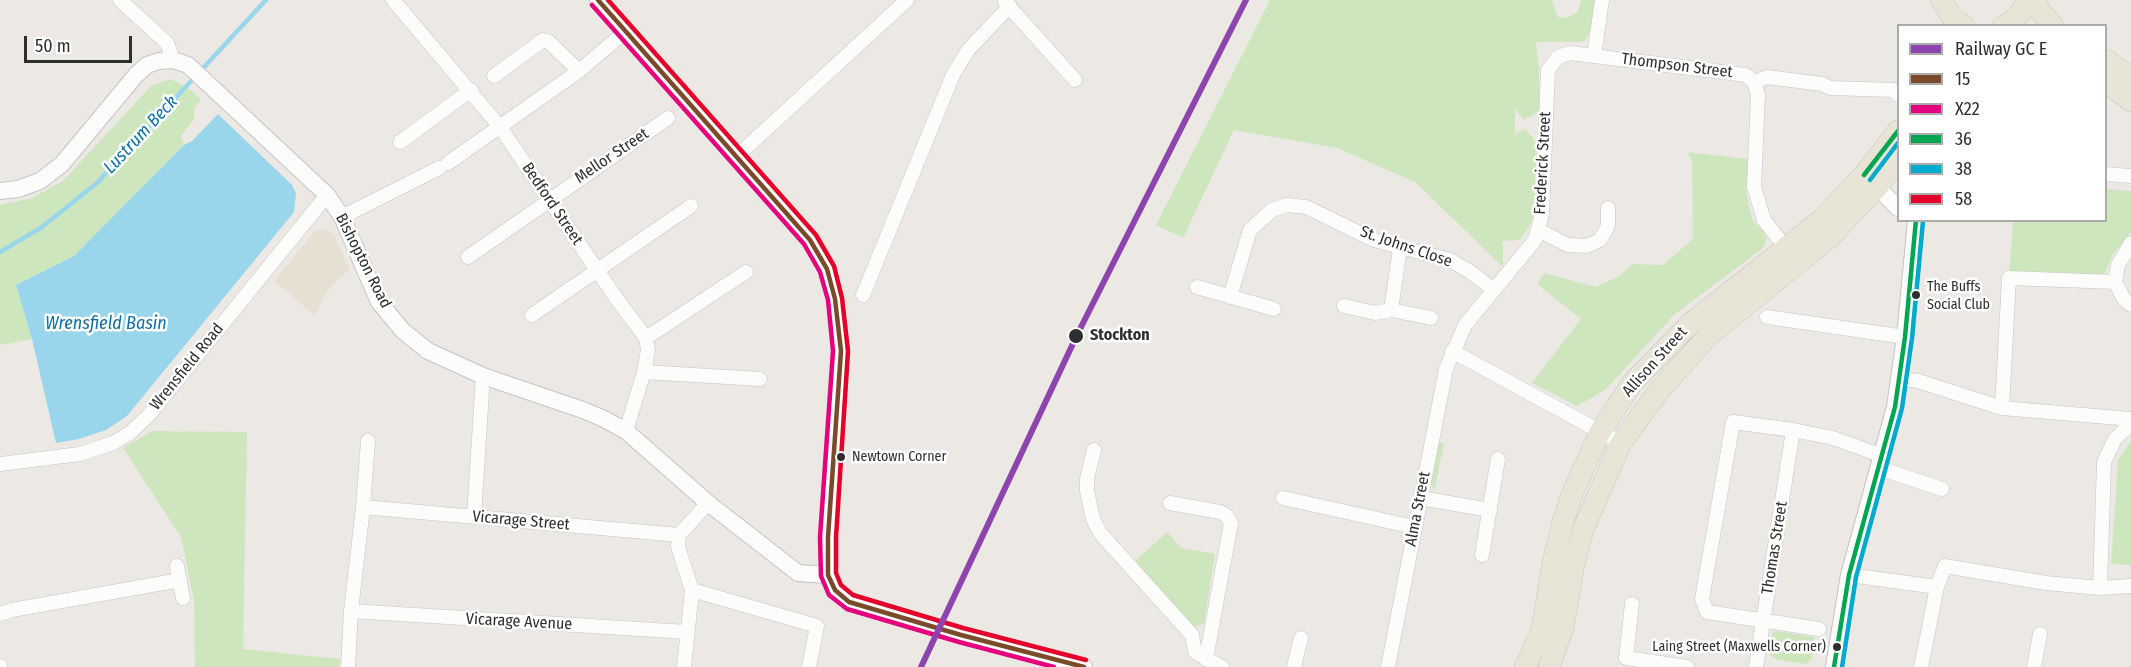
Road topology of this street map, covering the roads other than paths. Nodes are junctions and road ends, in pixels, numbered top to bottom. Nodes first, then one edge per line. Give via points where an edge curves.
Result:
1 (120, 0) edge
2 (393, 0) edge
3 (598, 0) edge
4 (907, 0) edge
5 (1602, 0) edge
6 (1940, 0) edge
7 (2027, 0) edge
8 (2036, 0) edge
9 (1007, 3) edge
10 (1939, 24) edge
11 (1961, 24) edge
12 (2008, 24) edge
13 (2051, 24) edge
14 (626, 30) junction
15 (1594, 56) junction
16 (1558, 57) joint
17 (2107, 61) edge
18 (180, 62) junction
19 (579, 71) junction
20 (494, 76) dead end
21 (2131, 78) edge
22 (1076, 80) dead end
23 (1754, 82) junction
24 (2107, 84) edge
25 (471, 90) junction
26 (1897, 93) edge
27 (2131, 101) edge
28 (668, 118) dead end
29 (500, 127) junction
30 (1897, 135) edge
31 (400, 142) dead end
32 (737, 156) junction
33 (1897, 162) edge
34 (2107, 174) edge
35 (2131, 176) edge
36 (1871, 181) junction
37 (0, 191) edge
38 (327, 195) junction
39 (549, 200) junction
40 (691, 206) dead end
41 (1897, 206) edge
42 (1608, 208) dead end
43 (342, 217) junction
44 (1914, 222) edge
45 (1538, 230) junction
46 (2131, 243) edge
47 (1400, 248) junction
48 (1786, 248) junction
49 (468, 257) dead end
50 (598, 271) junction
51 (746, 272) dead end
52 (2115, 282) junction
53 (1197, 287) dead end
54 (1494, 290) junction
55 (863, 295) dead end
56 (1230, 297) junction
57 (2131, 305) edge
58 (1344, 306) dead end
59 (1274, 309) dead end
60 (1391, 310) junction
61 (532, 315) dead end
62 (1767, 317) dead end
63 (1431, 318) dead end
64 (1905, 337) junction
65 (646, 338) junction
66 (1452, 351) junction
67 (644, 372) junction
68 (483, 376) junction
69 (760, 379) dead end
70 (1900, 379) junction
71 (2002, 408) junction
72 (2131, 421) edge
73 (1793, 430) junction
74 (626, 431) junction
75 (1600, 432) junction
76 (368, 441) dead end
77 (1621, 443) junction
78 (1094, 450) dead end
79 (1498, 459) dead end
80 (1881, 462) junction
81 (0, 464) edge
82 (1942, 489) dead end
83 (1283, 498) dead end
84 (1420, 498) junction
85 (708, 503) junction
86 (1170, 503) dead end
87 (363, 507) junction
88 (1490, 510) junction
89 (474, 517) junction
90 (1414, 527) junction
91 (679, 535) junction
92 (1482, 555) dead end
93 (177, 566) dead end
94 (828, 575) junction
95 (1849, 575) junction
96 (180, 580) junction
97 (2131, 586) edge
98 (1937, 587) junction
99 (2100, 588) junction
100 (692, 590) junction
101 (183, 598) dead end
102 (1632, 604) dead end
103 (351, 611) junction
104 (0, 614) edge
105 (1764, 620) junction
106 (1819, 628) dead end
107 (687, 632) junction
108 (2040, 634) dead end
109 (1301, 638) dead end
110 (1206, 659) junction
111 (348, 667) edge
112 (684, 667) edge
113 (809, 667) edge
114 (1084, 667) edge
115 (1222, 667) edge
116 (1294, 667) edge
117 (1388, 667) edge
118 (1525, 667) edge
119 (1549, 667) edge
120 (1687, 667) edge
121 (1756, 667) edge
122 (1834, 667) edge
123 (1921, 667) edge
124 (2034, 667) edge

1 - 18 street via 168,43
2 - 25 street, Bedford Street
3 - 14 street
4 - 32 street
5 - 15 street
6 - 10 main road
6 - 11 main road
7 - 12 main road
8 - 13 main road via 2038,10
9 - 22 street
9 - 55 street via 953,75
14 - 19 street
14 - 32 street
15 - 16 street, Thompson Street via 1570,53
15 - 23 street, Thompson Street via 1746,75
16 - 45 street, Frederick Street via 1548,70
17 - 21 main road
18 - 37 street via 147,65 62,164 40,181
18 - 38 street, Bishopton Road via 207,82
19 - 20 street via 543,40
19 - 29 street
23 - 26 street, Thompson Street via 1767,77 1830,88
23 - 48 street via 1758,94 1754,187 1764,220
24 - 27 main road
25 - 29 street, Bedford Street
25 - 31 street
28 - 39 street, Mellor Street
29 - 39 street, Bedford Street
29 - 43 street via 443,165
30 - 36 main road, Allison Street
32 - 94 street via 810,240 827,269 835,299 841,351
33 - 36 main road, Allison Street
34 - 35 street
36 - 41 street
36 - 48 main road, Allison Street
36 - 77 main road, Allison Street via 1830,237 1708,336 1658,392
38 - 43 street, Bishopton Road
38 - 81 street, Wrensfield Road via 148,416 130,433 80,454
39 - 49 street, Mellor Street
39 - 50 street, Bedford Street
40 - 50 street
42 - 45 street via 1608,225 1600,240 1587,246 1568,245
43 - 68 street, Bishopton Road via 379,302 403,332 428,351
44 - 64 street
45 - 54 street, Frederick Street via 1535,240
46 - 52 street via 2118,265
47 - 54 street, St. Johns Close via 1450,260
47 - 56 street, St. Johns Close via 1374,240 1306,207 1287,205 1272,210 1250,230
47 - 60 street
48 - 75 main road, Allison Street via 1691,323 1633,382
50 - 61 street
50 - 65 street, Bedford Street
51 - 65 street
52 - 57 street
52 - 71 street via 2009,278
53 - 56 street
54 - 66 street, Frederick Street via 1465,325
56 - 59 street
58 - 60 street via 1375,313
60 - 63 street
62 - 64 street
64 - 70 street
65 - 67 street
66 - 75 street
66 - 84 street, Alma Street
67 - 69 street
67 - 74 street
68 - 74 street, Bishopton Road via 583,410
68 - 89 street
70 - 71 street
70 - 80 street
71 - 72 street
72 - 99 street via 2115,439 2104,462
73 - 80 street via 1833,438
73 - 105 street, Thomas Street
73 - 105 street via 1733,422 1702,599 1707,612
74 - 85 street, Bishopton Road
75 - 77 street
75 - 118 main road, Allison Street via 1562,525 1542,630
76 - 87 street
77 - 119 main road, Allison Street via 1583,530 1563,628
78 - 110 street via 1096,472 1087,491 1100,533 1192,634 1195,652
79 - 88 street
80 - 82 street
80 - 95 street
83 - 90 street
84 - 88 street
84 - 90 street, Alma Street
85 - 91 street
85 - 94 street, Bishopton Road via 798,573
86 - 110 street via 1230,519 1232,529
87 - 89 street, Vicarage Street
87 - 103 street
88 - 92 street
89 - 91 street, Vicarage Street
90 - 117 street, Alma Street
91 - 100 street via 678,547
93 - 96 street
94 - 114 street via 835,591 849,602
95 - 98 street
95 - 122 street
96 - 101 street
96 - 104 street
97 - 99 street
98 - 99 street via 1944,566
98 - 123 street
100 - 107 street
100 - 113 street via 817,626
102 - 120 street via 1626,658
103 - 107 street, Vicarage Avenue
103 - 111 street
105 - 106 street
105 - 121 street, Thomas Street
107 - 112 street
108 - 124 street
109 - 116 street
110 - 115 street

